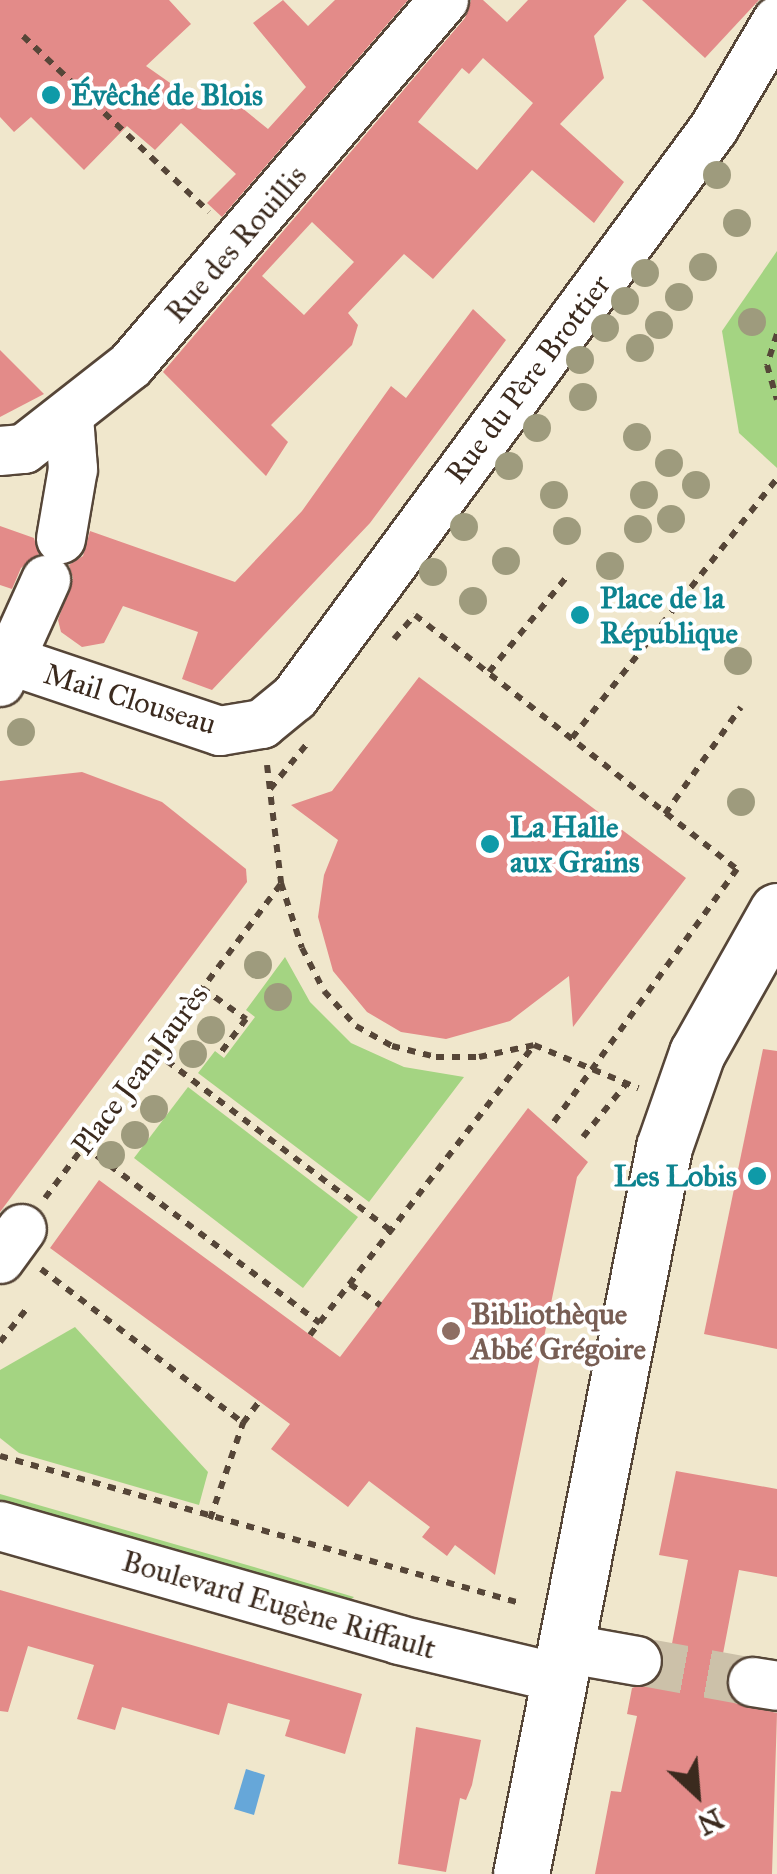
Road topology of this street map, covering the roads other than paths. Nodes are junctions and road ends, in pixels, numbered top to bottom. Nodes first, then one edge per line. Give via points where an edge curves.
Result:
1 (444, 0) edge
2 (777, 21) edge
3 (777, 72) edge
4 (714, 128) junction
5 (69, 417) junction
6 (0, 451) edge
7 (3, 666) edge
8 (262, 724) joint
9 (777, 911) edge
10 (0, 1526) edge
11 (637, 1661) tunnel mouth
12 (562, 1663) junction
13 (521, 1874) edge

1 - 5 street, Rue des Rouillis via 132,365
2 - 4 street, Rue du Père Brottier
3 - 4 street
4 - 8 street, Rue du Père Brottier via 296,697
5 - 6 street, Rue des Rouillis via 24,449
5 - 7 street via 72,469 54,559
7 - 8 street, Mail Clouseau via 220,732
9 - 12 main road via 704,1038 664,1146
10 - 12 street, Boulevard Eugène Riffault via 399,1640
11 - 12 street, Boulevard Eugène Riffault
12 - 13 main road

